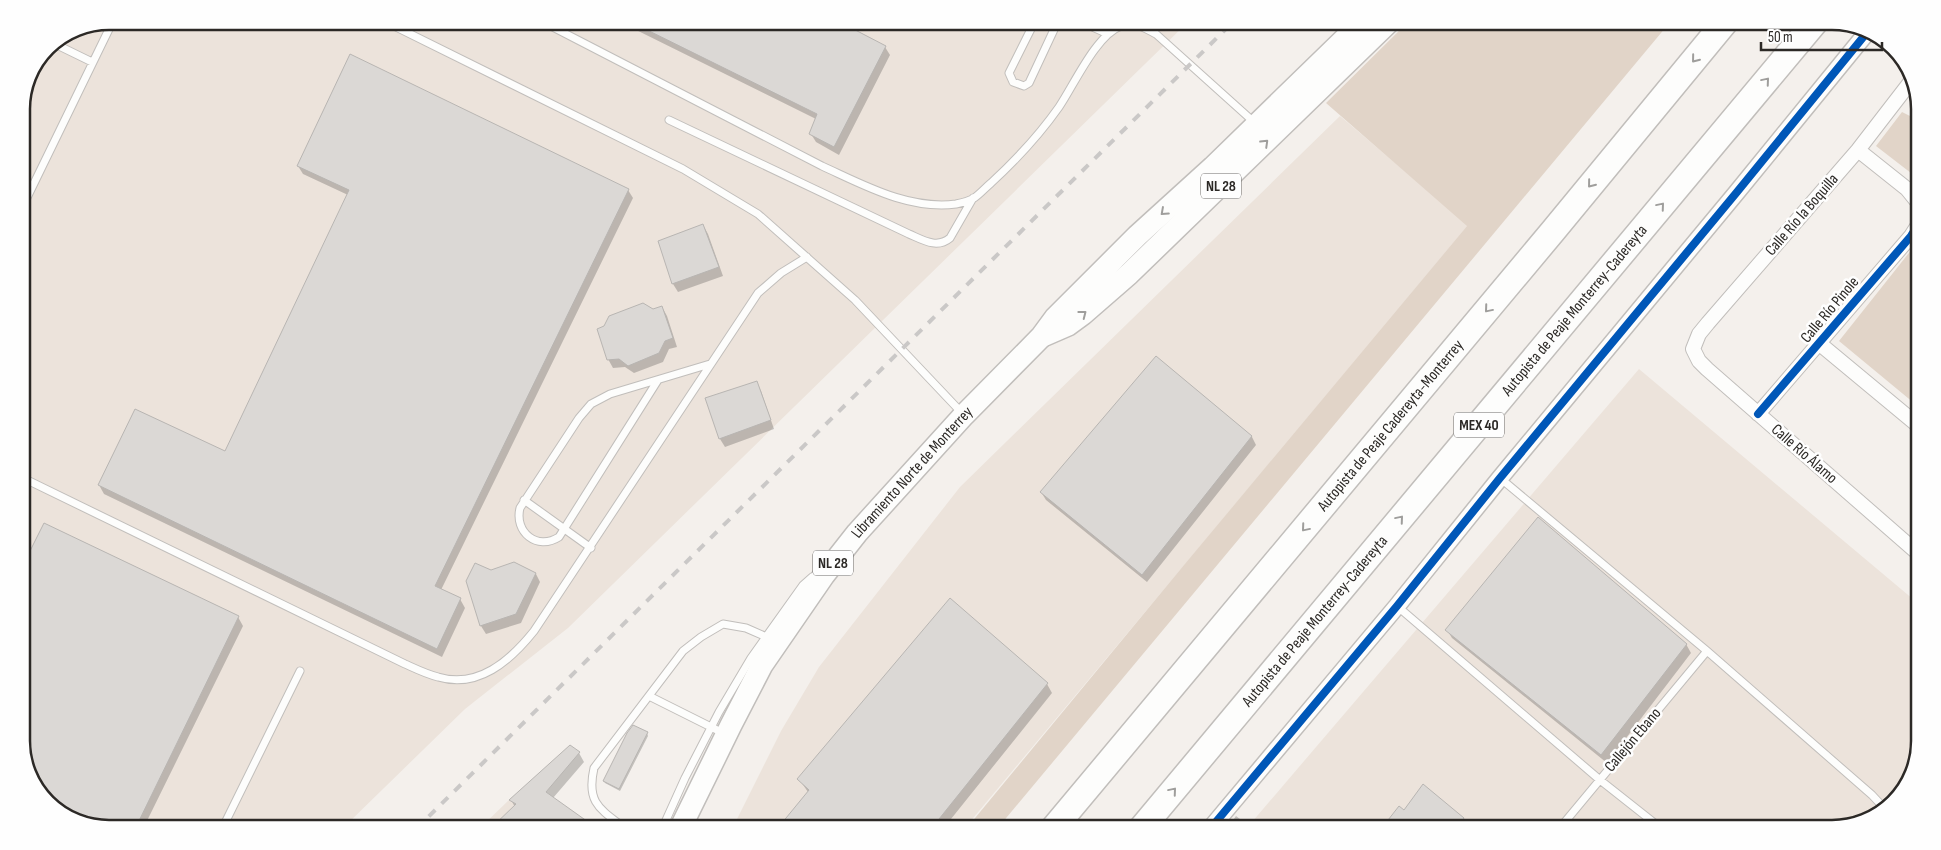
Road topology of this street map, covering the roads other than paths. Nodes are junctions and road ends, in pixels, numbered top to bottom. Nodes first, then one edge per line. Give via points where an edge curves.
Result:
1 (108, 30) edge
2 (402, 30) edge
3 (558, 30) edge
4 (1030, 30) edge
5 (1054, 30) edge
6 (1099, 30) edge
7 (1113, 30) edge
8 (1149, 30) edge
9 (1354, 30) edge
10 (1377, 30) edge
11 (1381, 30) edge
12 (1719, 30) edge
13 (1808, 30) edge
14 (1108, 34) junction
15 (1863, 36) edge
16 (62, 46) edge
17 (92, 62) junction
18 (1907, 86) edge
19 (669, 120) dead end
20 (1257, 125) junction
21 (1858, 150) junction
22 (30, 191) edge
23 (1911, 193) edge
24 (973, 198) junction
25 (1911, 236) edge
26 (1162, 242) junction
27 (808, 257) junction
28 (1041, 337) junction
29 (1820, 344) junction
30 (1693, 349) joint
31 (710, 364) junction
32 (658, 380) junction
33 (1758, 414) junction
34 (964, 415) junction
35 (1911, 420) edge
36 (1500, 478) junction
37 (30, 481) edge
38 (524, 500) junction
39 (565, 529) junction
40 (1911, 547) edge
41 (591, 548) junction
42 (1397, 606) junction
43 (772, 640) junction
44 (1707, 651) junction
45 (300, 671) dead end
46 (649, 696) junction
47 (719, 731) junction
48 (1600, 780) junction
49 (1880, 804) edge
50 (226, 820) edge
51 (614, 820) edge
52 (667, 820) edge
53 (684, 820) edge
54 (1061, 820) edge
55 (1149, 820) edge
56 (1218, 820) edge
57 (1567, 820) edge
58 (1651, 820) edge

1 - 17 lane
2 - 27 lane via 723,191 758,214
3 - 24 lane via 866,186 918,203 958,204
4 - 5 lane via 1009,73 1013,82 1024,86 1029,83
6 - 14 lane
7 - 14 lane
8 - 20 lane
9 - 20 main road, Libramiento Norte de Monterrey / NL 28
10 - 20 main road via 1356,45 1287,108
26 -> 11 main road, Libramiento Norte de Monterrey / NL 28
12 -> 54 highway, Autopista de Peaje Cadereyta-Monterrey
55 -> 13 highway, Autopista de Peaje Monterrey-Cadereyta / MEX 40
14 - 24 lane via 1033,140
15 - 36 street
16 - 17 lane
17 - 22 lane
18 - 21 street, Calle Río la Boquilla
19 - 24 lane via 930,243 938,244 950,238
20 - 26 main road via 1244,146
20 -> 28 main road, Libramiento Norte de Monterrey / NL 28 via 1137,236 1055,318
21 - 23 street
21 - 30 street, Calle Río la Boquilla via 1708,323
25 - 29 street, Calle Río Pinole
28 -> 26 main road, Libramiento Norte de Monterrey / NL 28 via 1084,314
27 - 31 lane via 781,273 758,293
27 - 34 lane via 856,300
28 - 34 main road, Libramiento Norte de Monterrey / NL 28
29 - 33 street, Calle Río Pinole
29 - 35 street
30 - 33 street, Calle Río Álamo via 1698,361
31 - 32 lane
31 - 41 lane
32 - 38 lane via 610,394 591,404
32 - 39 lane
33 - 40 street, Calle Río Álamo
34 - 43 main road, Libramiento Norte de Monterrey / NL 28 via 857,533
36 - 42 street
36 - 44 lane
37 - 41 lane via 439,678 457,680 488,673 520,649
38 - 39 lane
38 - 39 lane via 519,522 530,538 552,541
39 - 41 lane
42 - 48 lane
42 - 56 street
43 - 46 lane via 746,628 723,624 683,652
43 - 47 main road, Libramiento Norte de Monterrey / NL 28 via 762,665
44 - 48 lane, Callejón Ebano
44 - 49 lane
45 - 50 lane
46 - 47 lane
46 - 51 lane via 594,768 590,784 594,801
47 - 52 lane
47 - 53 main road, Libramiento Norte de Monterrey / NL 28
48 - 57 lane, Callejón Ebano
48 - 58 lane

